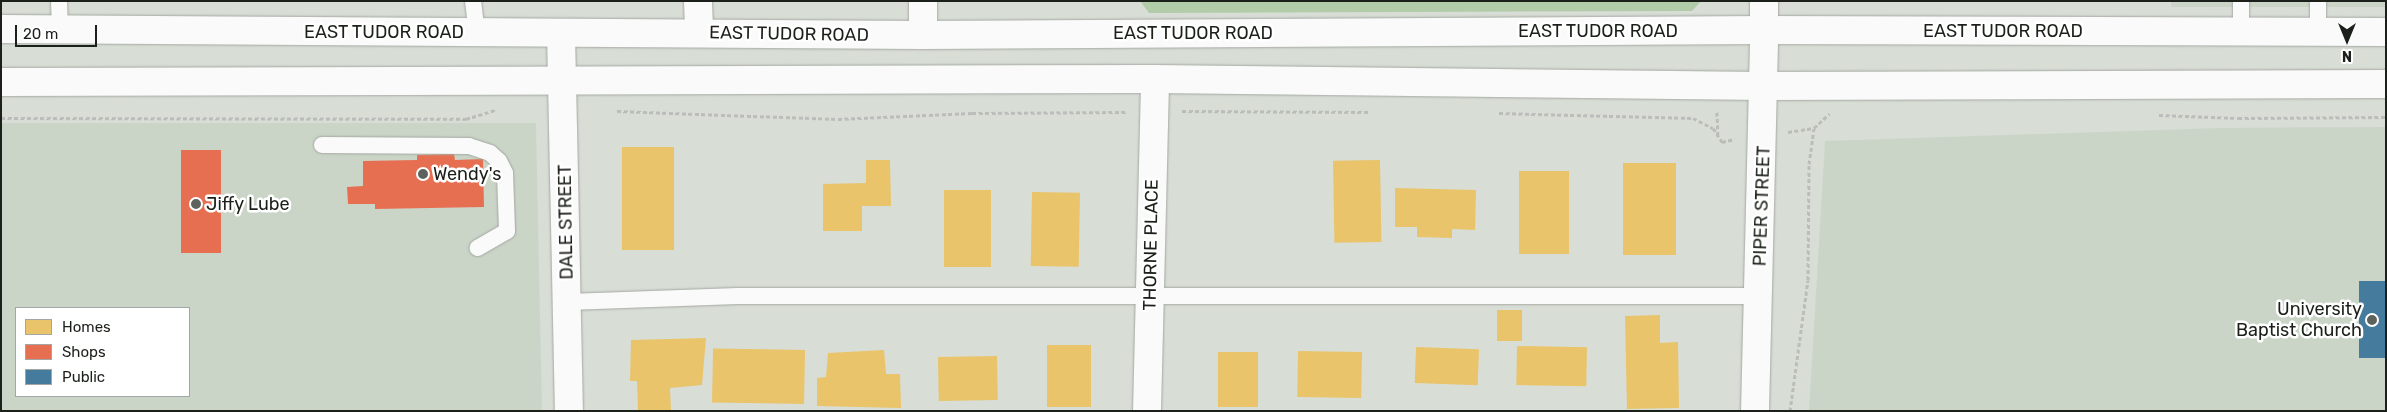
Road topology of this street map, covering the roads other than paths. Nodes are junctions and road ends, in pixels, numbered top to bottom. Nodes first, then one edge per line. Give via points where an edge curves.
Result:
1 (59, 1) edge
2 (473, 1) edge
3 (698, 1) edge
4 (923, 1) edge
5 (1764, 1) edge
6 (2241, 1) edge
7 (2318, 1) edge
8 (1, 29) edge
9 (60, 29) junction
10 (1764, 30) junction
11 (2241, 31) junction
12 (2318, 31) junction
13 (477, 32) junction
14 (2386, 32) edge
15 (562, 33) junction
16 (699, 33) junction
17 (923, 35) junction
18 (1155, 79) junction
19 (564, 81) junction
20 (1, 82) edge
21 (2386, 84) edge
22 (1764, 86) junction
23 (322, 145) dead end
24 (477, 248) dead end
25 (1150, 295) junction
26 (1759, 296) junction
27 (567, 302) junction
28 (569, 411) edge
29 (1148, 411) edge
30 (1755, 411) edge

1 - 9 lane
2 - 13 lane
3 - 16 main road
4 - 17 main road
5 - 10 main road, PIPER STREET
6 - 11 lane
7 - 12 lane
8 - 9 main road, EAST TUDOR ROAD
9 - 13 main road, EAST TUDOR ROAD
10 - 11 main road, EAST TUDOR ROAD
10 - 17 main road, EAST TUDOR ROAD
10 - 22 main road, PIPER STREET
11 - 12 main road, EAST TUDOR ROAD
12 - 14 main road, EAST TUDOR ROAD
13 - 15 main road, EAST TUDOR ROAD
15 - 16 main road, EAST TUDOR ROAD
15 - 19 main road, DALE STREET
16 - 17 main road, EAST TUDOR ROAD
18 - 19 main road
18 - 22 main road
18 - 25 main road, THORNE PLACE
19 - 20 main road
19 - 27 main road, DALE STREET
21 - 22 main road
22 - 26 main road, PIPER STREET
23 - 24 lane via 470,146 490,153 505,173 507,231
25 - 26 lane
25 - 27 lane via 738,296
25 - 29 main road, THORNE PLACE
26 - 30 main road, PIPER STREET
27 - 28 main road, DALE STREET

